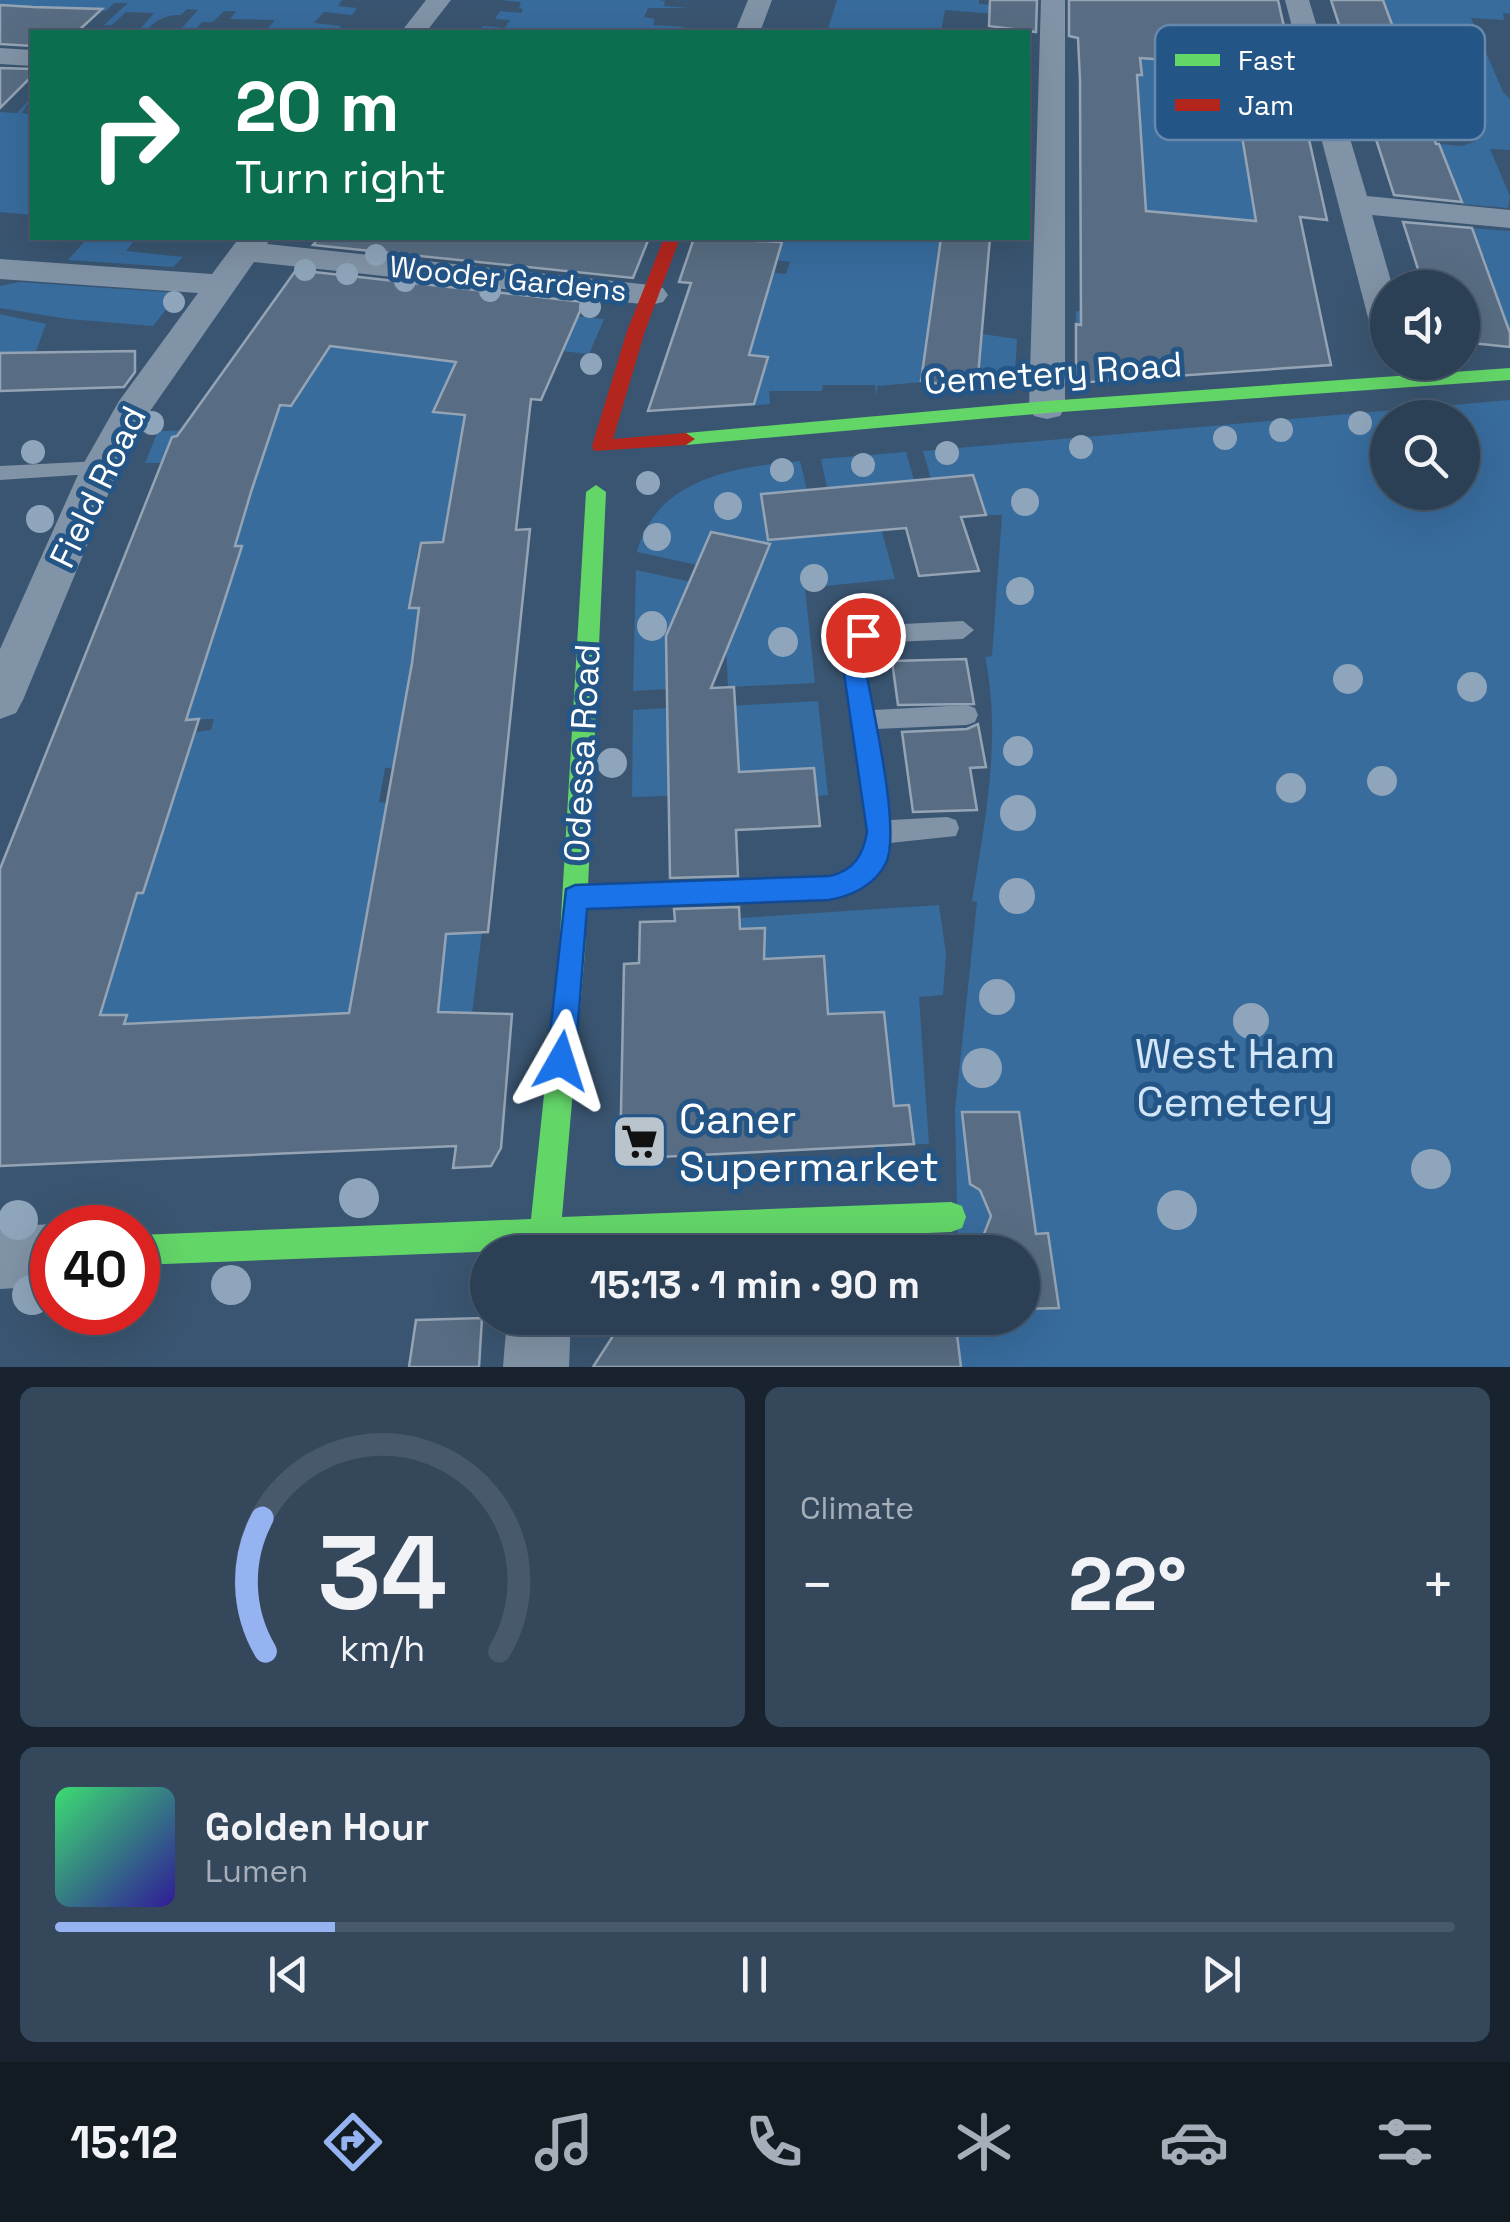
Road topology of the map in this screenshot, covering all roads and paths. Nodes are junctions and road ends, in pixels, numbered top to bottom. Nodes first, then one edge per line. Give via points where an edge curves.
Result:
1 (439, 0) edge
2 (760, 0) edge
3 (1053, 0) edge
4 (1297, 0) edge
5 (1304, 25) edge
6 (414, 30) edge
7 (749, 30) edge
8 (0, 56) edge
9 (30, 58) edge
10 (1334, 140) edge
11 (1351, 204) junction
12 (1510, 220) edge
13 (671, 240) edge
14 (250, 244) edge
15 (0, 269) edge
16 (1371, 270) edge
17 (223, 285) junction
18 (651, 295) junction
19 (1480, 374) edge
20 (1510, 374) edge
21 (1370, 376) edge
22 (1047, 407) junction
23 (100, 468) junction
24 (0, 472) edge
25 (596, 492) dead end
26 (963, 630) dead end
27 (0, 700) edge
28 (967, 715) dead end
29 (862, 720) junction
30 (947, 828) dead end
31 (880, 832) junction
32 (575, 897) junction
33 (952, 1216) dead end
34 (544, 1235) edge
35 (664, 1235) edge
36 (470, 1244) edge
37 (160, 1250) edge
38 (30, 1256) edge
39 (0, 1258) edge
40 (538, 1335) edge
41 (536, 1367) edge

1 - 6 street
2 - 7 street
3 - 22 street
4 - 5 street
8 - 9 street
10 - 11 street
11 - 12 street
11 - 16 street
13 - 18 street
14 - 17 street, Field Road
14 - 18 street, Wooder Gardens
15 - 17 street
17 - 23 street, Field Road via 132,410
18 - 22 street, Cemetery Road via 601,446
19 - 20 street, Cemetery Road
21 - 22 street, Cemetery Road
23 - 24 lane
23 - 27 street, Field Road
25 - 32 street, Odessa Road
26 - 29 lane via 863,635 854,641
28 - 29 lane
29 - 31 lane
30 - 31 lane
31 - 32 lane via 875,859 845,885
32 - 34 street, Odessa Road
33 - 35 street
36 - 37 street
38 - 39 street
40 - 41 street

